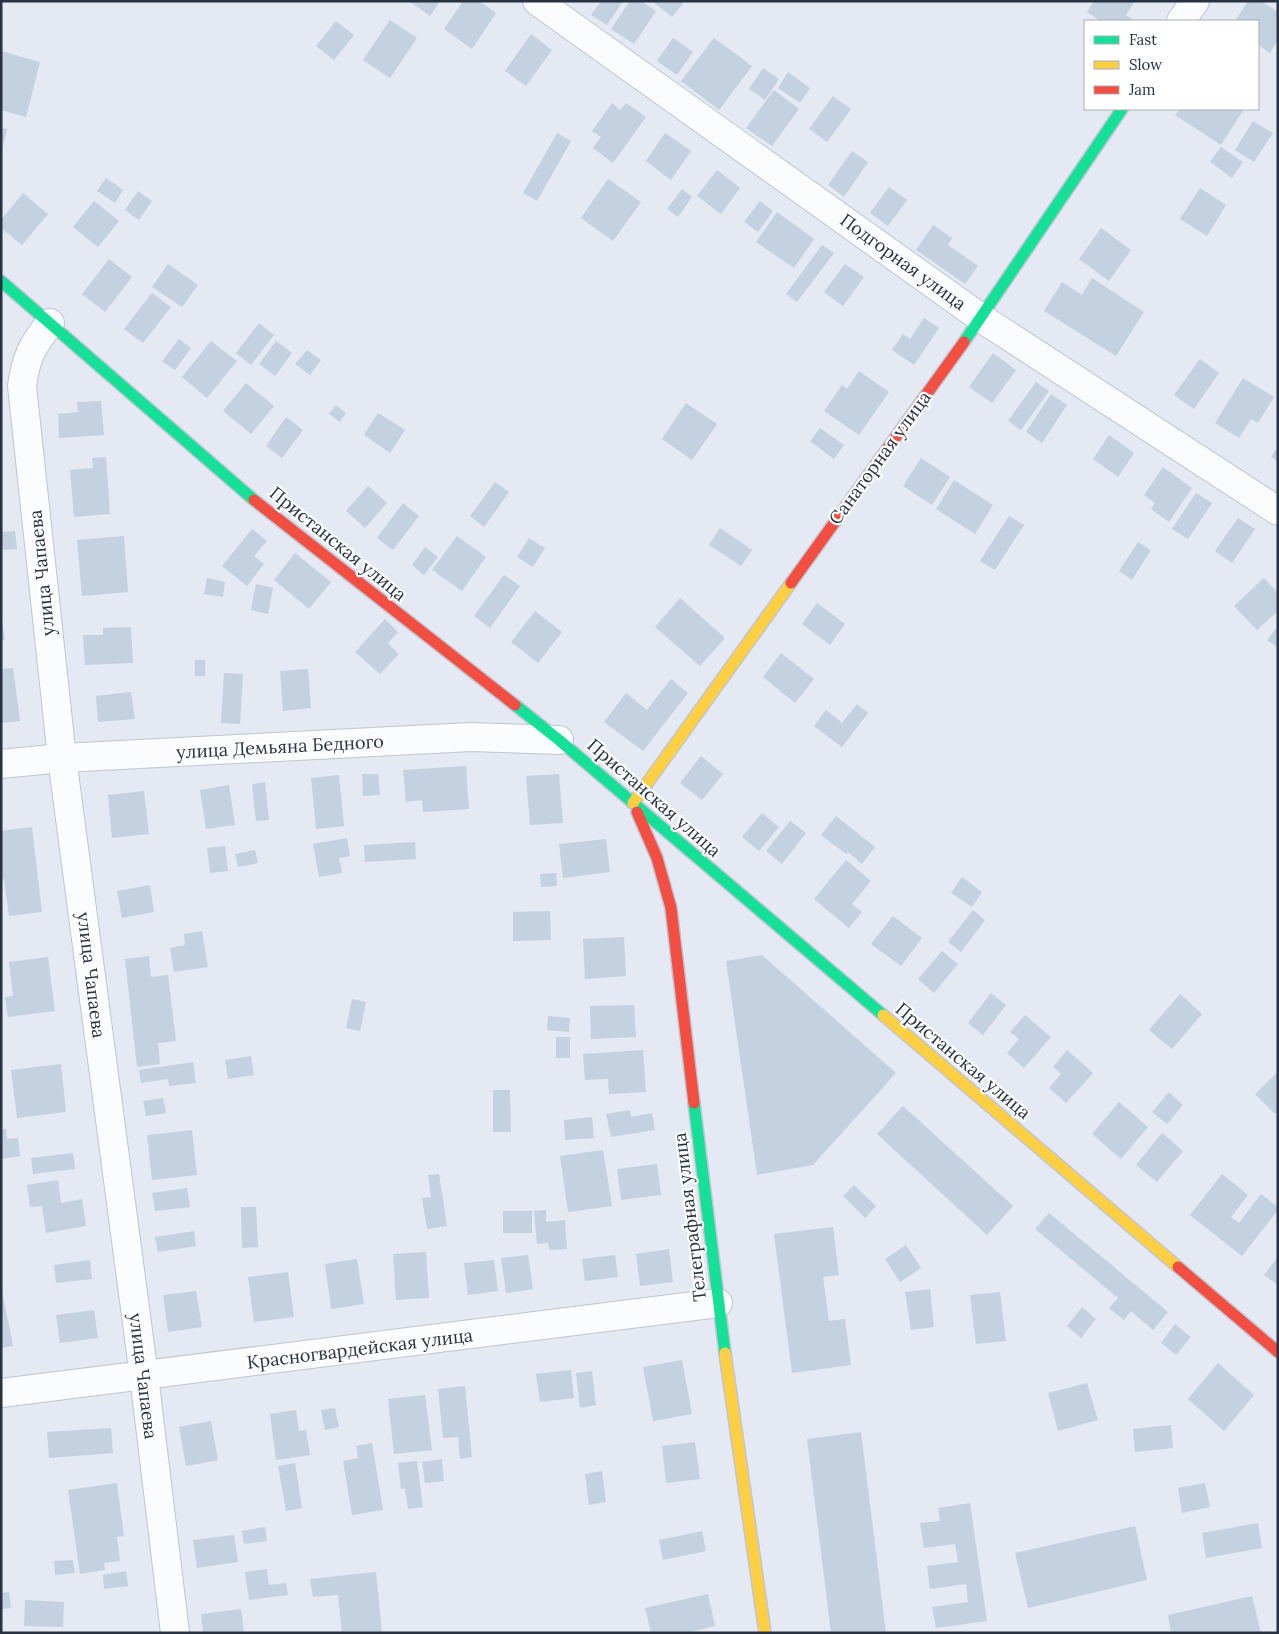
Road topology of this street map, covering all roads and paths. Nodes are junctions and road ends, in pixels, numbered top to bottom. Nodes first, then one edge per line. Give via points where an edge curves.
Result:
1 (537, 1) edge
2 (1195, 1) edge
3 (1182, 20) edge
4 (1121, 110) edge
5 (1, 280) edge
6 (981, 318) junction
7 (50, 323) junction
8 (1278, 511) edge
9 (559, 740) junction
10 (62, 758) junction
11 (1, 764) edge
12 (633, 803) junction
13 (718, 1303) junction
14 (1278, 1352) edge
15 (144, 1376) junction
16 (1, 1393) edge
17 (175, 1633) edge
18 (765, 1633) edge

1 - 6 street, Подгорная улица
2 - 3 street
4 - 6 street, Санаторная улица
5 - 7 street, Пристанская улица
6 - 8 street, Подгорная улица
6 - 12 street, Санаторная улица
7 - 9 street, Пристанская улица via 281,523
7 - 10 street, улица Чапаева via 26,361 22,386
9 - 10 street, улица Демьяна Бедного via 471,737
9 - 12 street, Пристанская улица
10 - 11 street, улица Демьяна Бедного
10 - 15 street, улица Чапаева
12 - 13 street, Телеграфная улица via 658,858 671,908
12 - 14 street, Пристанская улица
13 - 15 street, Красногвардейская улица
13 - 18 street, Телеграфная улица
15 - 16 street, Красногвардейская улица
15 - 17 street, улица Чапаева

